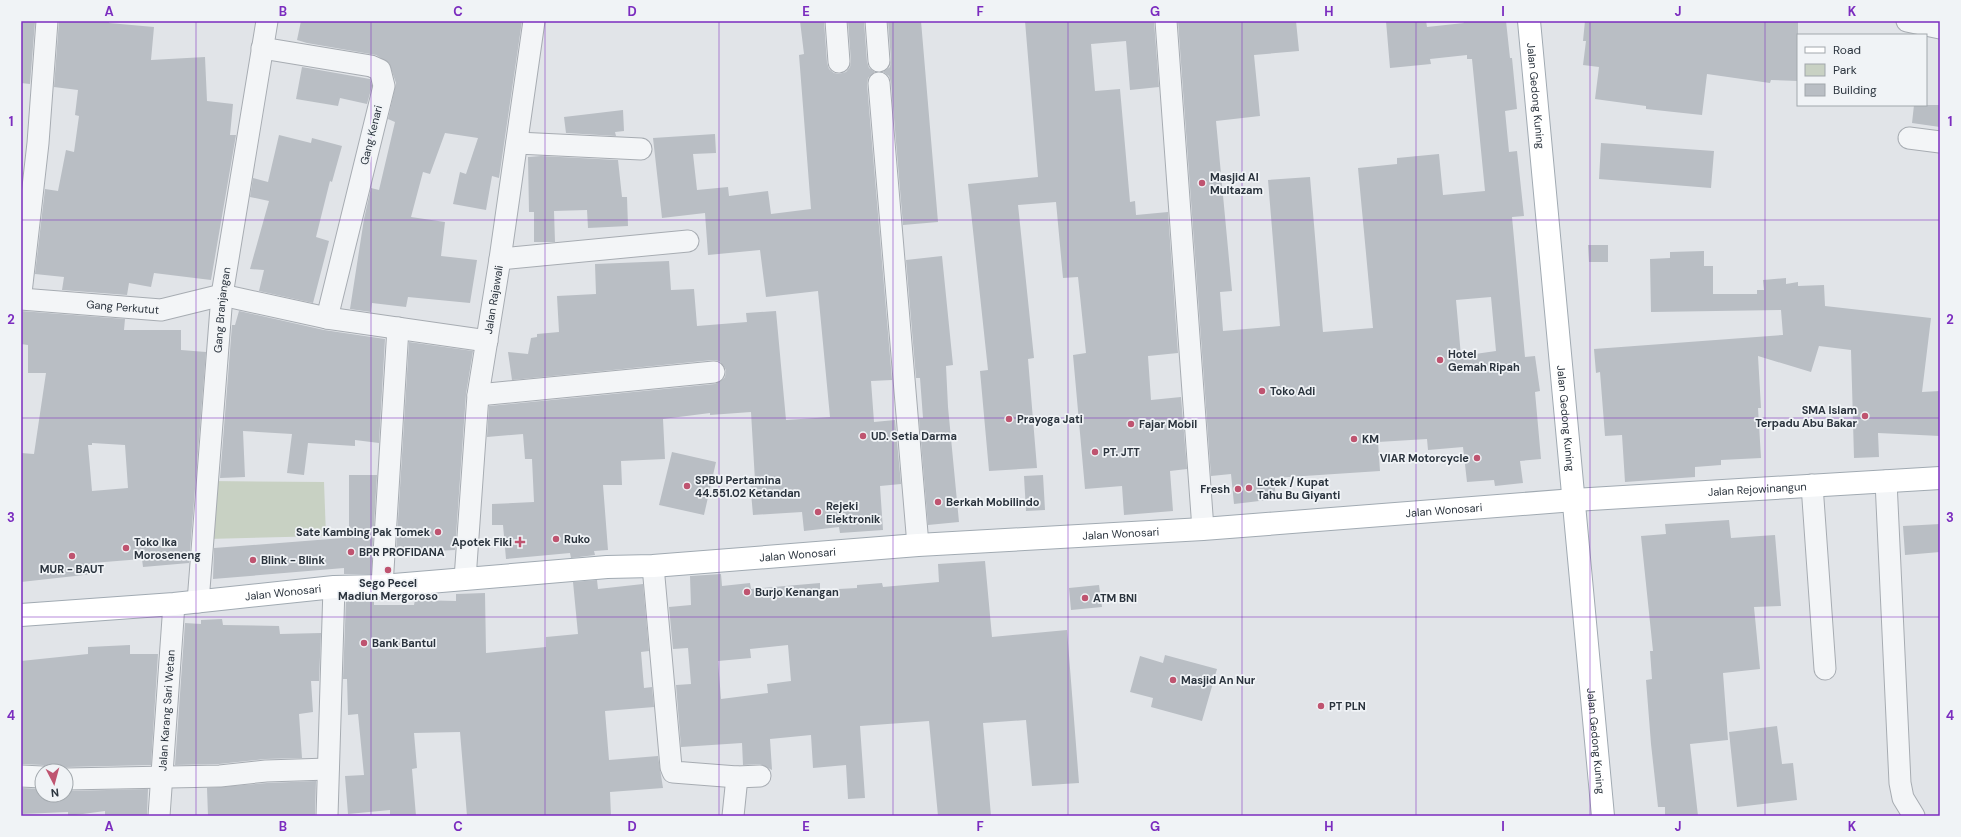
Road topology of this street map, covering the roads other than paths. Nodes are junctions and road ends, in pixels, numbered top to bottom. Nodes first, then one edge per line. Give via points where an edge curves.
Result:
1 (47, 21) edge
2 (267, 21) edge
3 (534, 21) edge
4 (836, 21) edge
5 (876, 21) edge
6 (1166, 21) edge
7 (1529, 21) edge
8 (1907, 21) edge
9 (1940, 28) edge
10 (262, 48) junction
11 (879, 61) dead end
12 (839, 62) dead end
13 (879, 83) dead end
14 (1909, 138) dead end
15 (1940, 142) edge
16 (29, 143) edge
17 (516, 143) junction
18 (640, 149) dead end
19 (688, 241) dead end
20 (500, 259) junction
21 (21, 294) edge
22 (222, 295) junction
23 (21, 299) edge
24 (327, 318) junction
25 (398, 328) junction
26 (486, 341) junction
27 (714, 372) dead end
28 (478, 395) junction
29 (1940, 478) edge
30 (1886, 481) junction
31 (1812, 485) junction
32 (1574, 500) junction
33 (1203, 529) junction
34 (918, 545) junction
35 (653, 566) junction
36 (465, 579) junction
37 (382, 586) junction
38 (334, 587) junction
39 (198, 602) junction
40 (174, 604) junction
41 (21, 615) edge
42 (1825, 669) dead end
43 (328, 769) junction
44 (21, 776) edge
45 (760, 776) dead end
46 (34, 777) edge
47 (162, 777) junction
48 (737, 777) junction
49 (74, 779) edge
50 (159, 816) edge
51 (327, 816) edge
52 (733, 816) edge
53 (1603, 816) edge
54 (1914, 816) edge

1 - 16 street
2 - 10 street, Gang Branjangan
3 - 17 street, Jalan Rajawali
4 - 12 street
5 - 11 street
6 - 33 street
7 - 32 main road, Jalan Gedong Kuning
8 - 9 street
10 - 22 street, Gang Branjangan
10 - 24 street, Gang Kenari via 371,66 380,70 383,75 384,86
13 - 34 street
14 - 15 street
16 - 21 street
17 - 18 street
17 - 20 street, Jalan Rajawali
19 - 20 street
20 - 26 street, Jalan Rajawali
22 - 23 street, Gang Perkutut via 161,310
22 - 24 street
22 - 39 street, Gang Branjangan
24 - 25 street
25 - 26 street
25 - 37 street
26 - 28 street, Jalan Rajawali
27 - 28 street
28 - 36 street, Jalan Rajawali
29 - 30 main road, Jalan Rejowinangun
30 - 31 main road, Jalan Rejowinangun
30 - 54 street via 1900,783 1903,798
31 - 32 main road, Jalan Rejowinangun
31 - 42 street
32 - 33 main road, Jalan Wonosari
32 - 53 main road, Jalan Gedong Kuning
33 - 34 main road, Jalan Wonosari
34 - 35 main road, Jalan Wonosari
35 - 36 main road, Jalan Wonosari via 607,567
35 - 48 street via 671,767 673,772
36 - 37 main road, Jalan Wonosari
37 - 38 main road, Jalan Wonosari
38 - 39 main road, Jalan Wonosari
38 - 43 street
39 - 40 main road, Jalan Wonosari
40 - 41 main road, Jalan Wonosari
40 - 47 street, Jalan Karang Sari Wetan
43 - 47 street
43 - 51 street
44 - 46 street
45 - 48 street
47 - 49 street
47 - 50 street, Jalan Karang Sari Wetan
48 - 52 street

